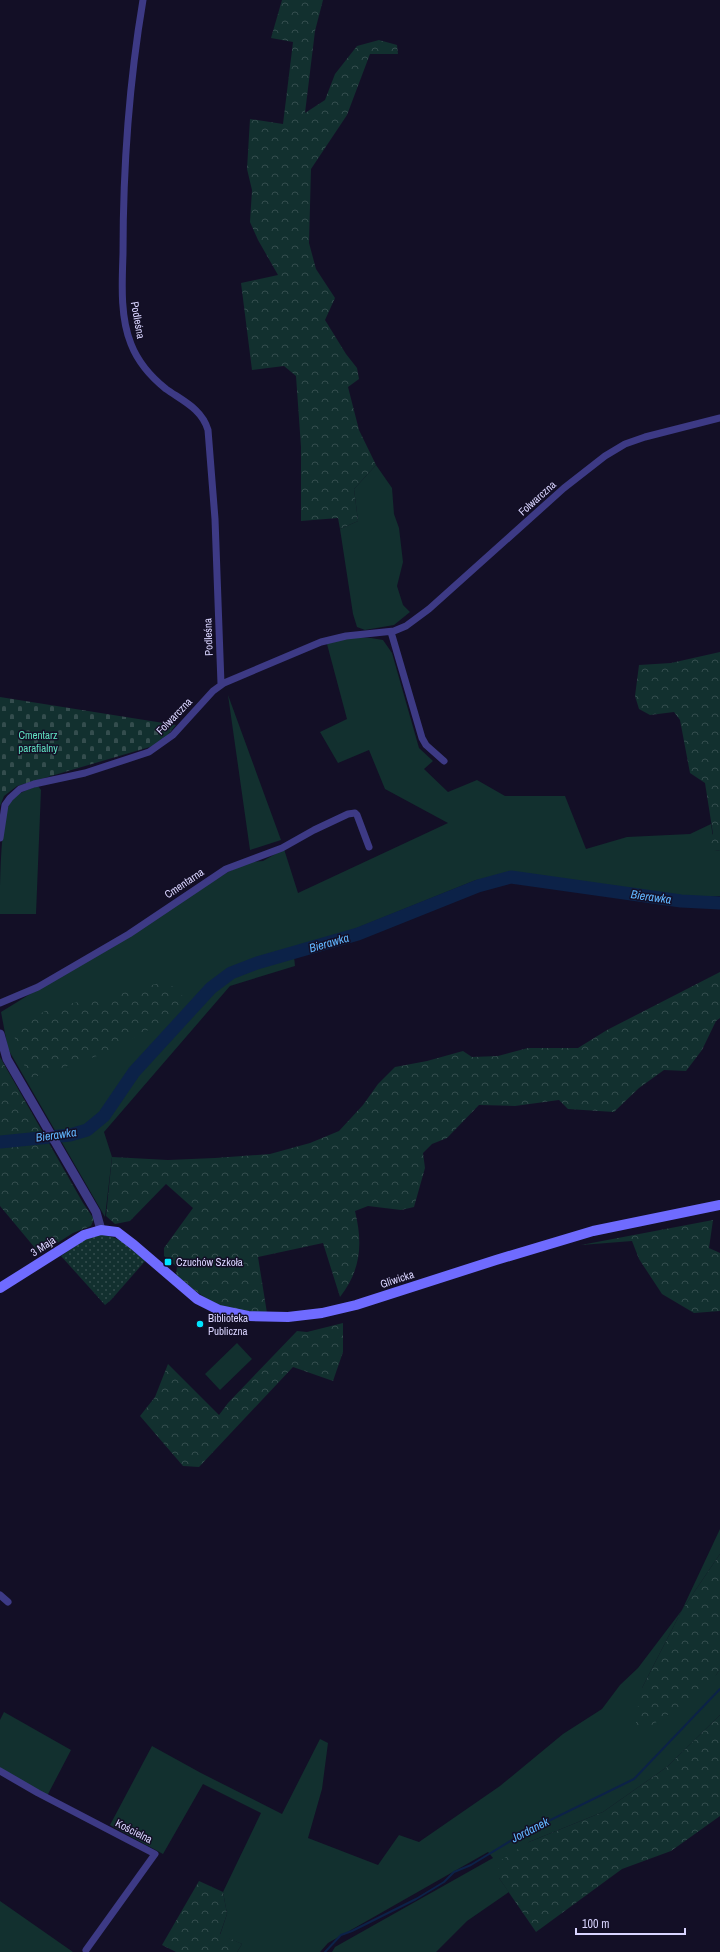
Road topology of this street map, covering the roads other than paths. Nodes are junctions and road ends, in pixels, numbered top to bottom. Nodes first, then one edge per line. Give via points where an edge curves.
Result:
1 (143, 0) edge
2 (720, 418) edge
3 (391, 632) junction
4 (221, 684) junction
5 (444, 762) dead end
6 (0, 838) edge
7 (369, 847) dead end
8 (0, 1003) edge
9 (0, 1034) edge
10 (720, 1205) edge
11 (101, 1230) junction
12 (0, 1288) edge
13 (0, 1595) edge
14 (8, 1602) dead end
15 (0, 1771) edge
16 (86, 1950) dead end

1 - 4 street, Podleśna via 134,59 127,156 123,240 124,318 131,344 144,367 162,386 198,411 204,418 208,430 216,519
2 - 3 street, Folwarczna via 625,444 605,456 564,488 423,614 406,626
3 - 4 street, Folwarczna via 346,636 321,642
3 - 5 street via 422,738 426,746
4 - 6 street, Folwarczna via 209,694 179,730 149,752 79,774 29,785 16,792 5,805
7 - 8 street, Cmentarna via 357,815 348,814 282,848 226,869 129,934 38,987
9 - 11 street via 7,1059 99,1216
10 - 11 main road, Gliwicka via 593,1231 356,1305 288,1317 241,1315 212,1307 189,1292 124,1236 112,1230
11 - 12 main road, 3 Maja via 87,1233 71,1242
13 - 14 street
15 - 16 street, Kościelna via 44,1797 155,1854

